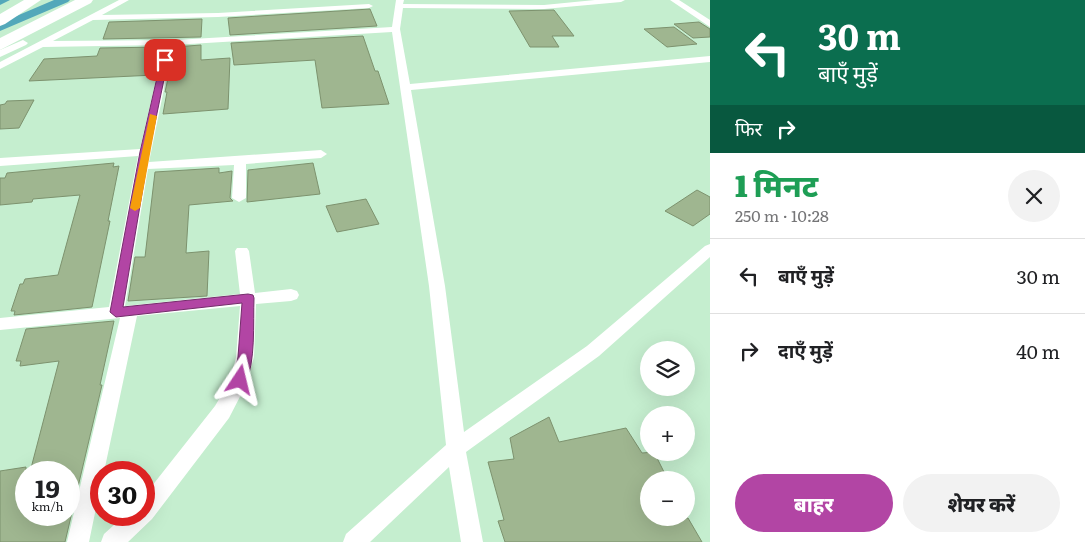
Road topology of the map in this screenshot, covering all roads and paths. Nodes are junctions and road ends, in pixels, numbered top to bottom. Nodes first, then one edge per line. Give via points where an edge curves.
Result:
1 (34, 0) edge
2 (69, 0) edge
3 (86, 0) edge
4 (106, 0) edge
5 (125, 0) edge
6 (620, 0) edge
7 (674, 0) edge
8 (399, 3) edge
9 (370, 6) dead end
10 (91, 18) junction
11 (0, 21) edge
12 (708, 21) edge
13 (396, 29) junction
14 (0, 37) edge
15 (169, 42) junction
16 (42, 44) junction
17 (0, 45) edge
18 (0, 54) edge
19 (710, 59) edge
20 (0, 66) edge
21 (405, 88) junction
22 (145, 152) junction
23 (320, 154) dead end
24 (240, 161) junction
25 (0, 162) edge
26 (142, 166) junction
27 (239, 198) dead end
28 (710, 249) edge
29 (242, 251) dead end
30 (291, 295) dead end
31 (248, 298) junction
32 (123, 312) junction
33 (0, 324) edge
34 (456, 448) junction
35 (155, 498) edge
36 (129, 526) edge
37 (78, 542) edge
38 (112, 542) edge
39 (354, 542) edge
40 (472, 542) edge

1 - 11 highway
2 - 14 highway
3 - 17 highway
4 - 18 street
5 - 10 street
6 - 8 street via 544,7
7 - 12 street
8 - 13 street
9 - 10 street
10 - 16 street
13 - 15 street
13 - 21 street
15 - 16 street
15 - 22 street
16 - 20 street
19 - 21 street
21 - 34 street via 437,286
22 - 25 street
22 - 26 street
23 - 24 street
24 - 26 street
24 - 27 street
26 - 32 street
28 - 34 street via 593,351
29 - 31 street
30 - 31 street
31 - 32 street
31 - 35 street via 245,357 240,380 217,419
32 - 33 street
32 - 37 street
34 - 39 street
34 - 40 street
36 - 38 street

